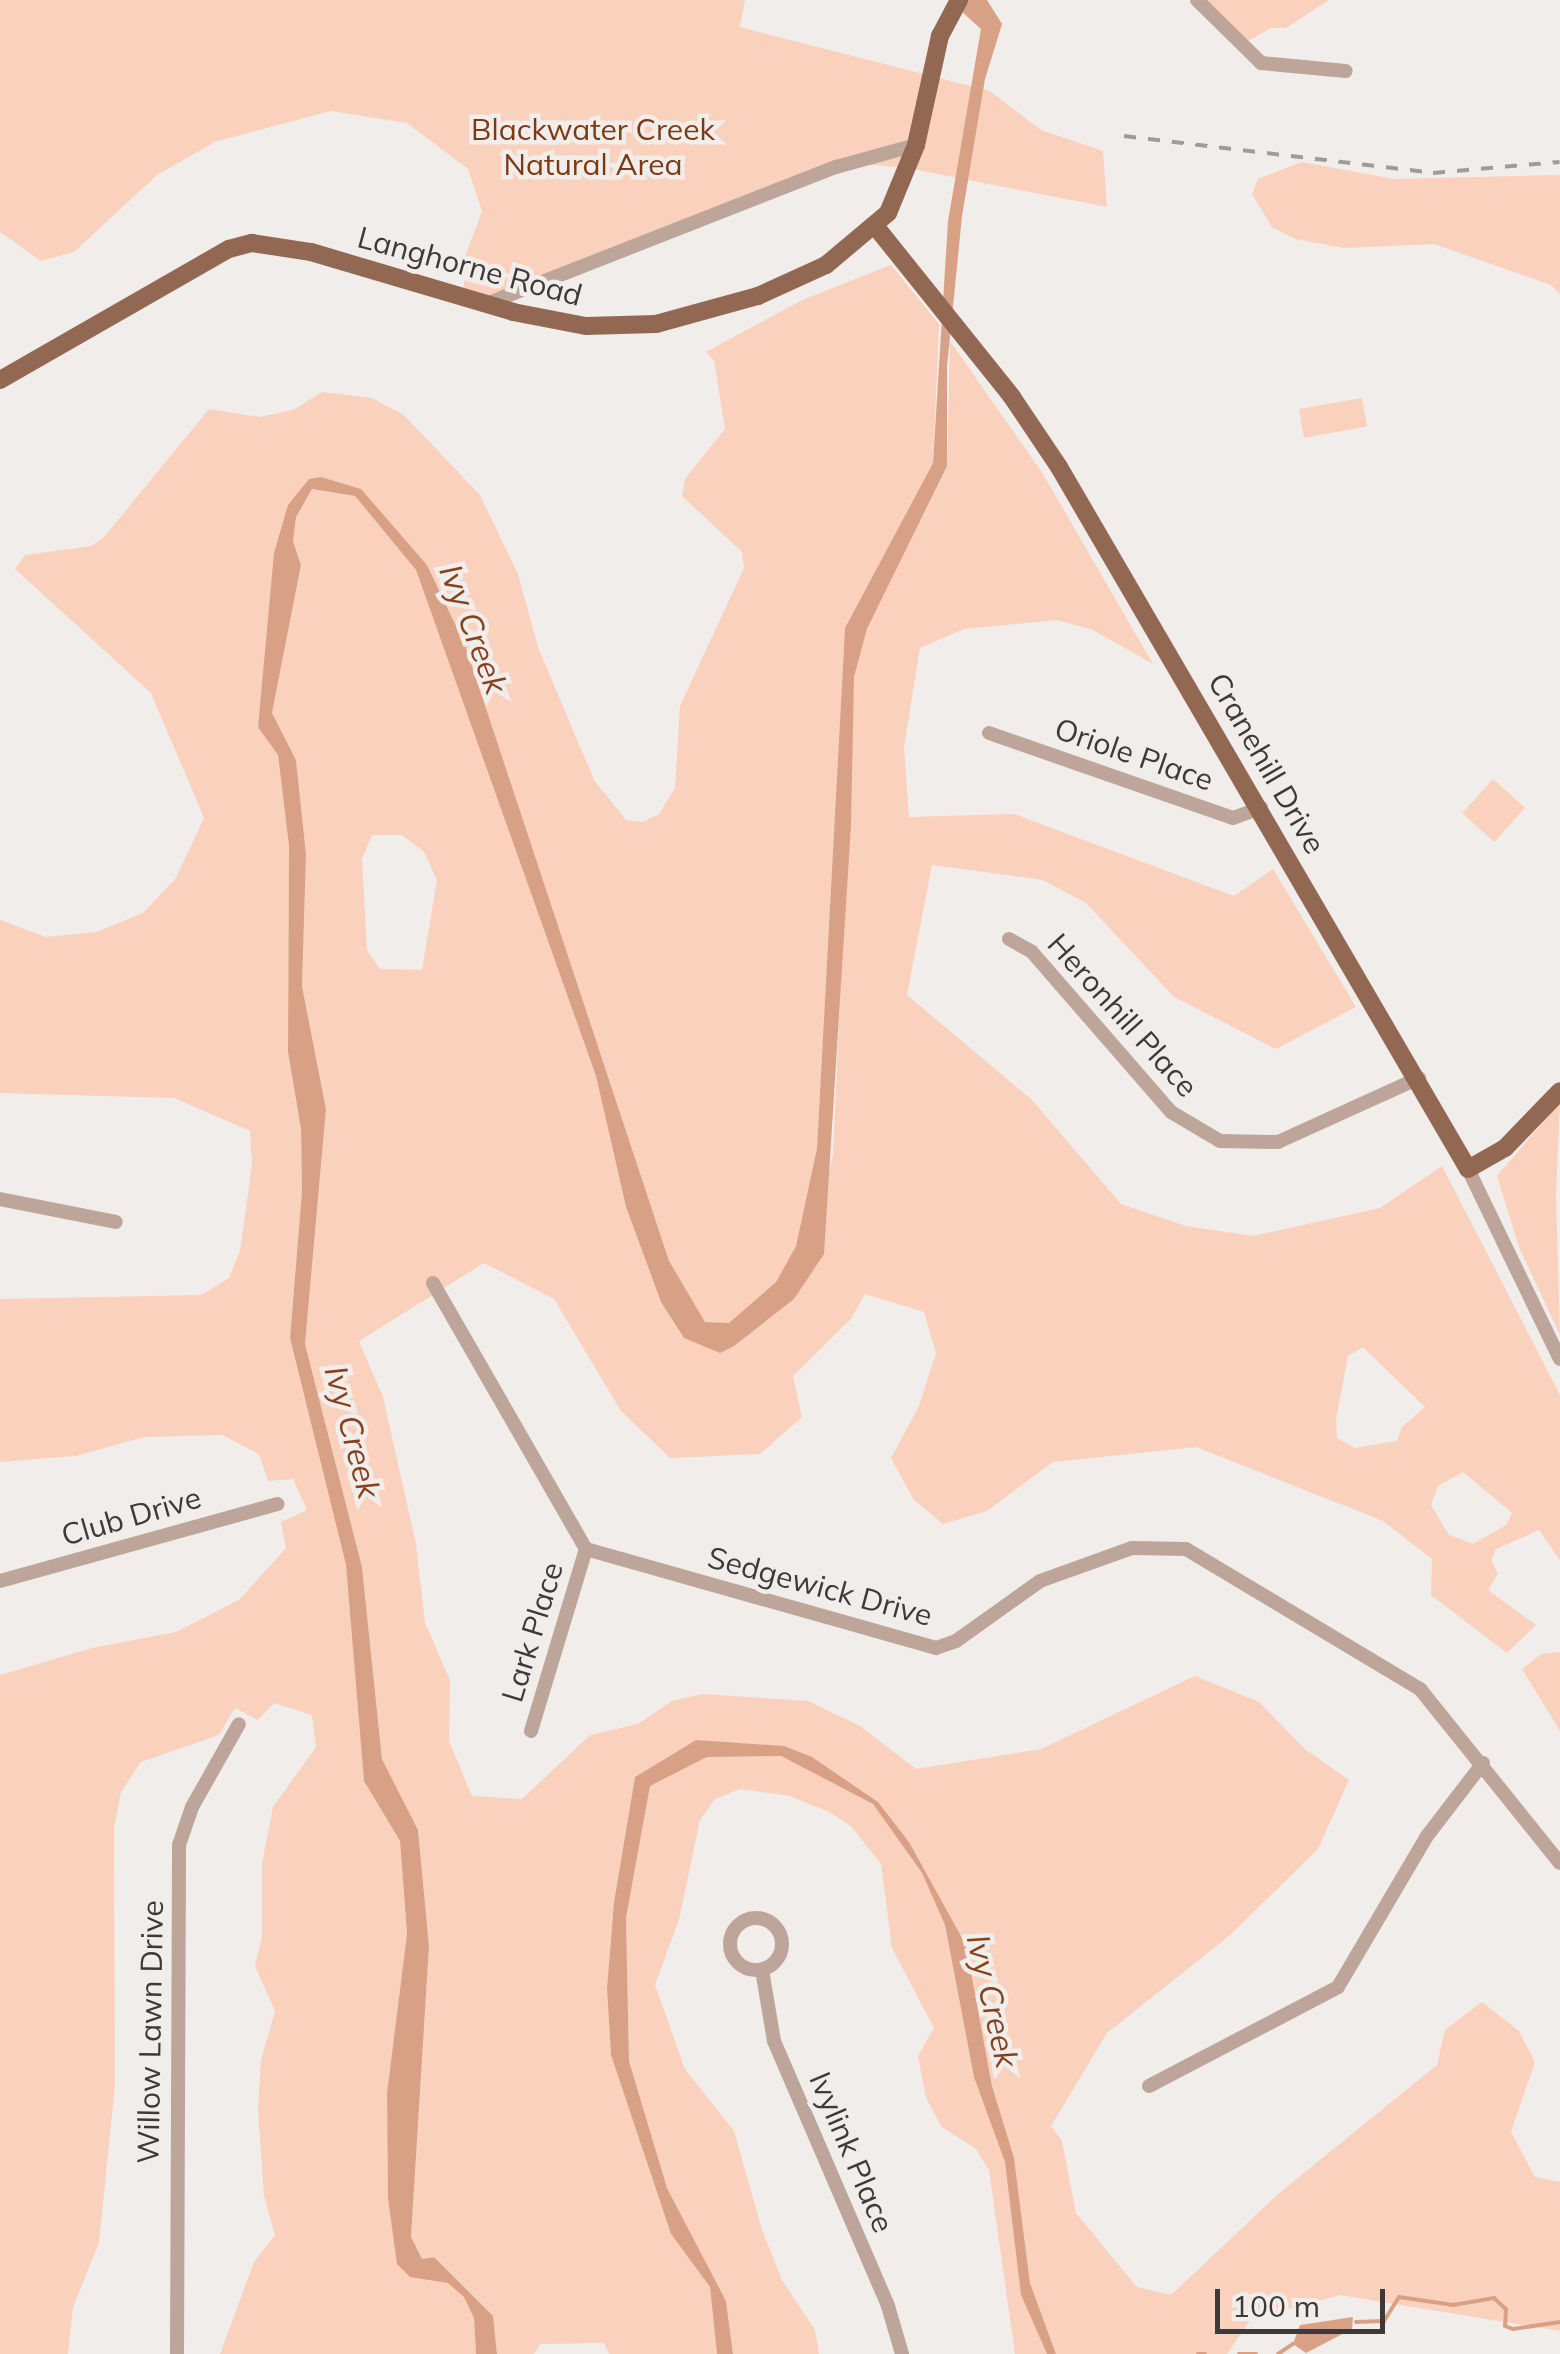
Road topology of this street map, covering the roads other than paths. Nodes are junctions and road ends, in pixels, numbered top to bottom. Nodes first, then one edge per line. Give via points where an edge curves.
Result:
1 (1197, 0) edge
2 (956, 4) edge
3 (1346, 71) dead end
4 (916, 145) junction
5 (876, 227) junction
6 (486, 304) junction
7 (0, 380) edge
8 (988, 732) dead end
9 (1261, 808) junction
10 (1009, 939) dead end
11 (1419, 1078) junction
12 (1560, 1091) edge
13 (1468, 1169) junction
14 (0, 1198) edge
15 (116, 1222) dead end
16 (433, 1283) dead end
17 (1560, 1359) edge
18 (277, 1504) dead end
19 (586, 1549) junction
20 (0, 1581) edge
21 (239, 1724) dead end
22 (531, 1731) dead end
23 (1483, 1763) junction
24 (1560, 1863) edge
25 (762, 1970) dead end
26 (1150, 2086) dead end
27 (177, 2354) edge
28 (902, 2354) edge

1 - 3 street via 1261,63
2 - 4 main road, Langhorne Road via 931,68
4 - 5 main road, Langhorne Road via 896,198
4 - 6 street via 836,167
5 - 6 main road, Langhorne Road via 826,266 789,283 656,324 586,326
5 - 9 main road, Cranehill Drive via 1059,467
6 - 7 main road, Langhorne Road via 312,252 252,243 229,249
8 - 9 street, Oriole Place via 1234,818
9 - 11 main road, Cranehill Drive
10 - 11 street, Heronhill Place via 1032,952 1172,1112 1220,1140 1278,1142
11 - 13 main road, Cranehill Drive
12 - 13 main road via 1506,1148
13 - 17 street, Cranehill Drive
14 - 15 street
16 - 19 street
18 - 20 street, Club Drive
19 - 22 street, Lark Place
19 - 23 street, Sedgewick Drive via 936,1648 956,1642 1040,1581 1132,1548 1186,1549 1403,1676
21 - 27 street, Willow Lawn Drive via 192,1807 179,1845
23 - 24 street, Sedgewick Drive
23 - 26 street via 1426,1836 1338,1987
25 - 28 street, Ivylink Place via 774,2041 888,2306

